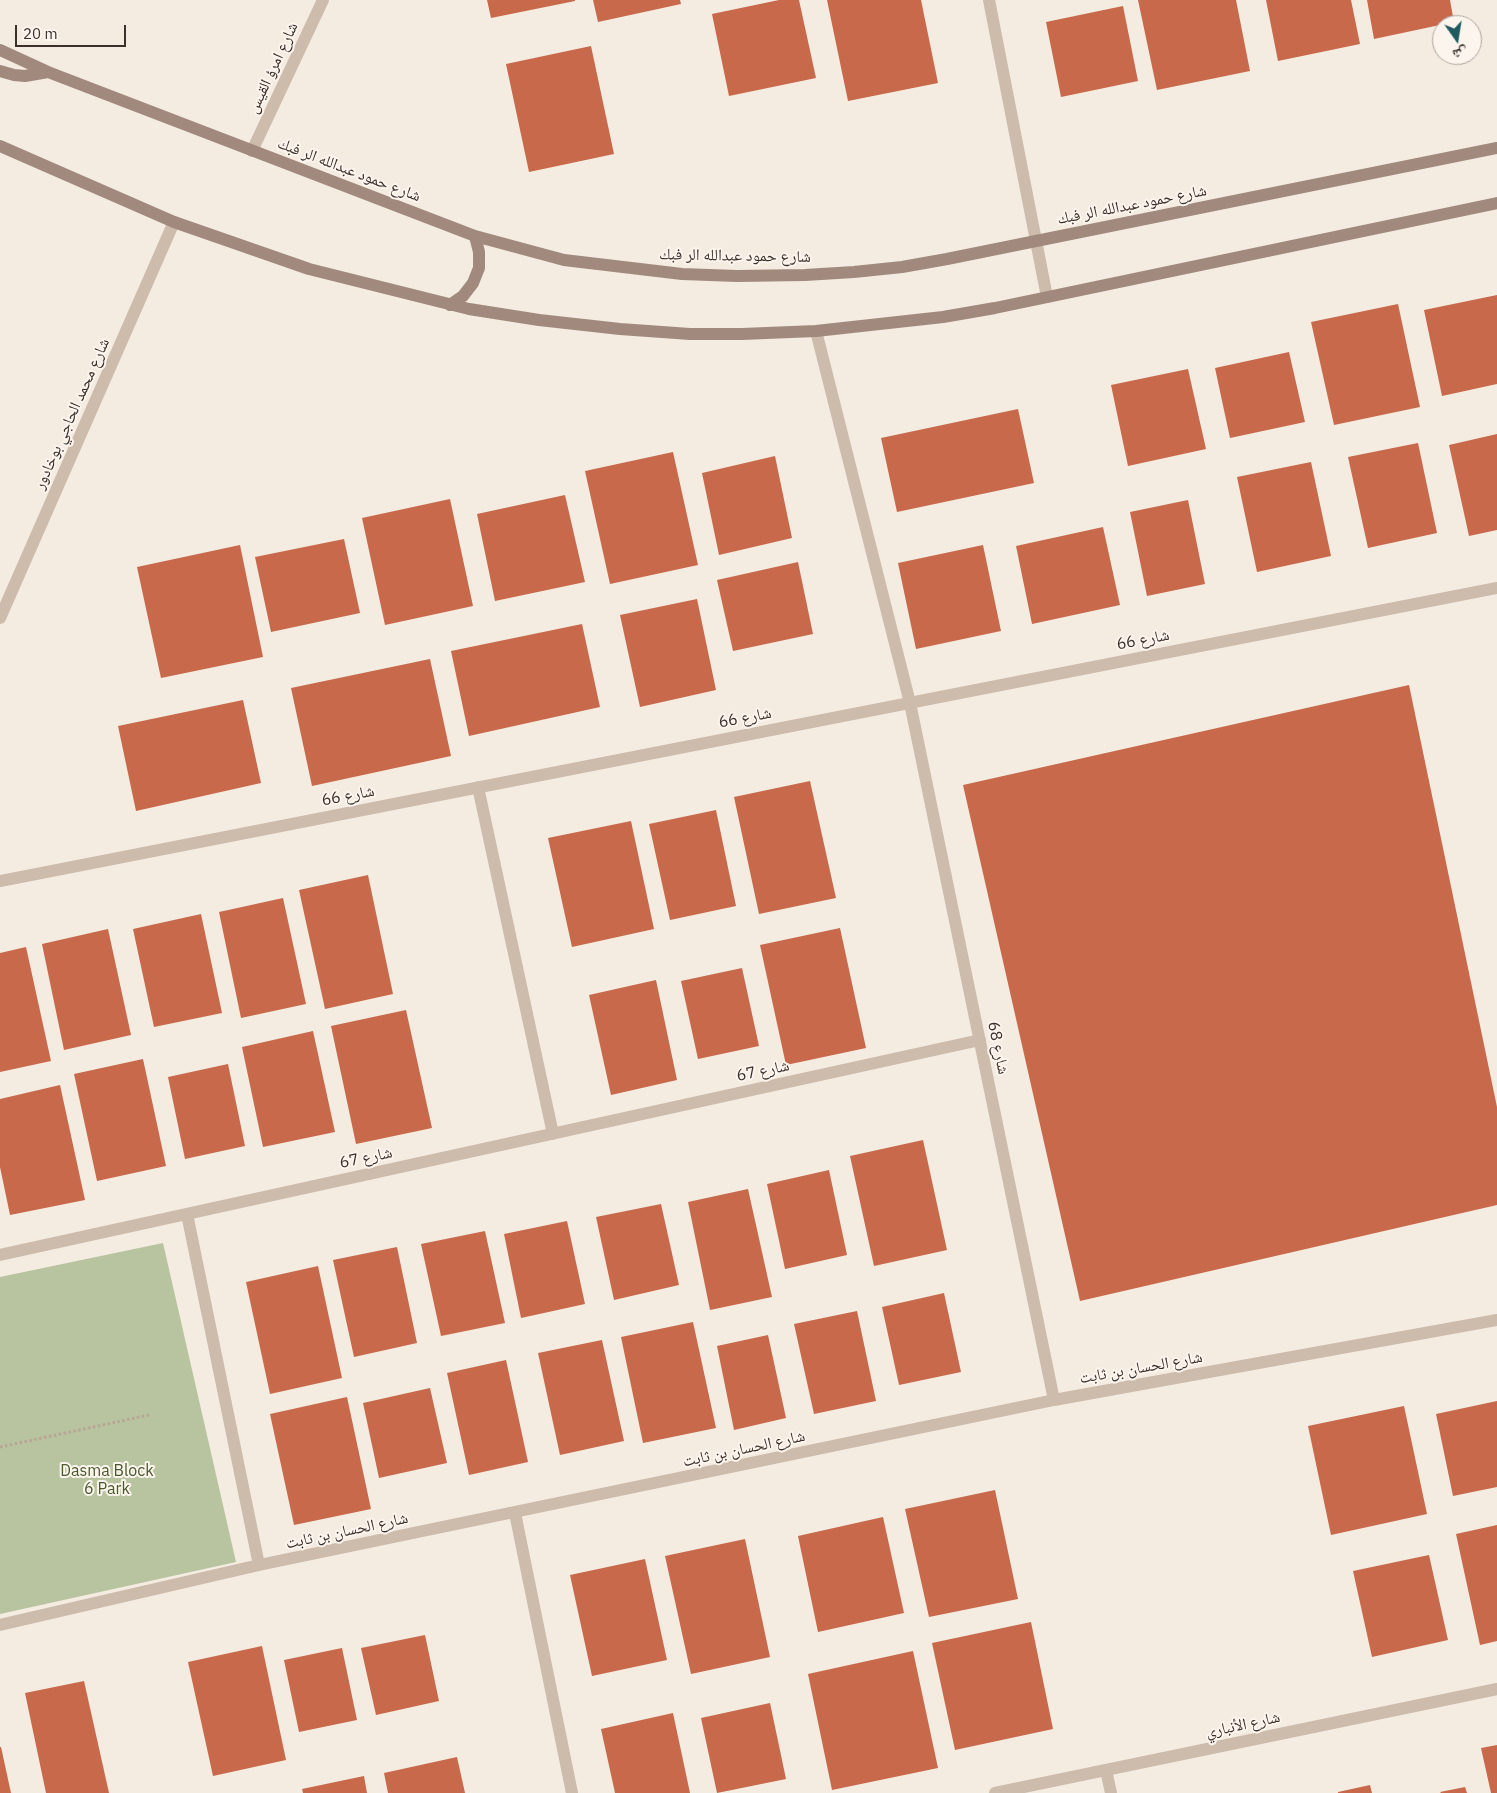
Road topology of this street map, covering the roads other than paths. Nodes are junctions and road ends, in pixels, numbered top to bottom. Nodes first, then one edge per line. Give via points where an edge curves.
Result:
1 (323, 0) edge
2 (989, 0) edge
3 (0, 50) edge
4 (0, 71) edge
5 (48, 72) junction
6 (0, 146) edge
7 (1497, 148) edge
8 (252, 151) junction
9 (1497, 203) edge
10 (174, 222) junction
11 (475, 236) junction
12 (1036, 241) junction
13 (1047, 297) junction
14 (450, 305) junction
15 (816, 331) junction
16 (1497, 588) edge
17 (0, 618) edge
18 (910, 703) junction
19 (478, 787) junction
20 (0, 881) edge
21 (980, 1040) junction
22 (553, 1134) junction
23 (187, 1214) junction
24 (0, 1255) edge
25 (1497, 1320) edge
26 (1054, 1400) junction
27 (515, 1513) junction
28 (259, 1565) junction
29 (0, 1624) edge
30 (1497, 1689) edge
31 (1106, 1770) junction
32 (572, 1793) edge
33 (995, 1793) edge
34 (1111, 1793) edge

1 - 8 street, شارع امرؤ القيس
2 - 12 street
3 - 5 street, شارع حمود عبدالله الر فبك
4 - 5 street via 26,76
5 - 8 street, شارع حمود عبدالله الر فبك
6 - 10 street
7 - 12 street, شارع حمود عبدالله الر فبك
8 - 11 street, شارع حمود عبدالله الر فبك
9 - 13 street
10 - 14 street via 309,269
10 - 17 street, شارع محمد الحاجي بوخادور
11 - 12 street, شارع حمود عبدالله الر فبك via 564,260 682,274 738,276 825,274 902,266
11 - 14 street via 479,268 463,296
12 - 13 street
13 - 15 street via 943,317
14 - 15 street via 628,330 690,334
15 - 18 street, شارع 68
16 - 18 street, شارع 66
18 - 19 street, شارع 66
18 - 21 street, شارع 68
19 - 20 street, شارع 66
19 - 22 street
21 - 22 street, شارع 67
21 - 26 street, شارع 68
22 - 23 street, شارع 67
23 - 24 street, شارع 67
23 - 28 street
25 - 26 street, شارع الحسان بن ثابت
26 - 27 street, شارع الحسان بن ثابت
27 - 28 street, شارع الحسان بن ثابت
27 - 32 street
28 - 29 street, شارع الحسان بن ثابت
30 - 31 street, شارع الأنباري
31 - 33 street, شارع الأنباري
31 - 34 street

